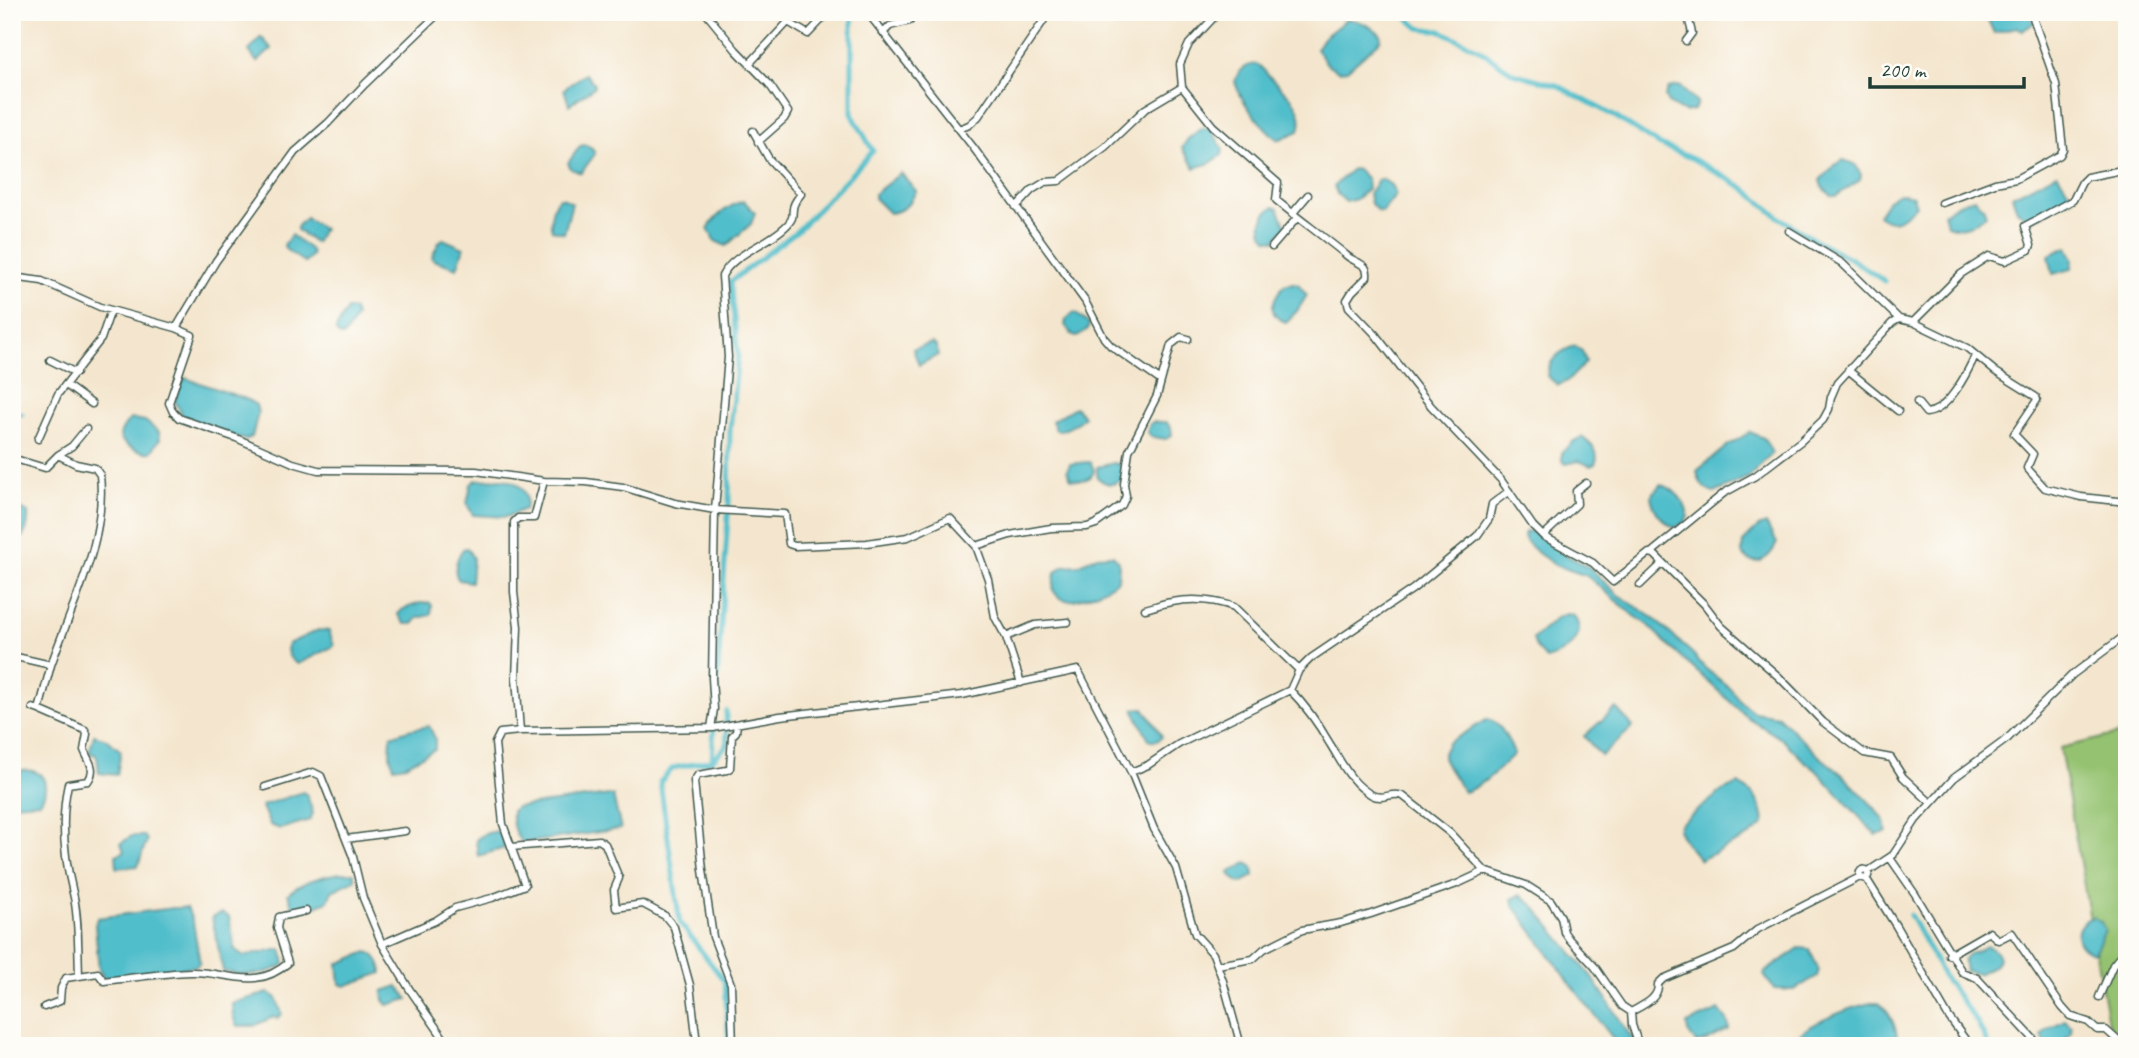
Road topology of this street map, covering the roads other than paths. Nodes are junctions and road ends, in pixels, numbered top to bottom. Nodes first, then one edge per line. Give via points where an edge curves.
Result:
1 (440, 12) edge
2 (705, 12) edge
3 (829, 12) edge
4 (867, 12) edge
5 (909, 12) edge
6 (1219, 12) edge
7 (1692, 12) edge
8 (2031, 12) edge
9 (1044, 20) dead end
10 (884, 32) junction
11 (1686, 41) dead end
12 (750, 63) junction
13 (1182, 87) junction
14 (959, 129) junction
15 (753, 131) dead end
16 (758, 142) junction
17 (2127, 169) edge
18 (1308, 195) dead end
19 (1942, 203) dead end
20 (1016, 207) junction
21 (1294, 216) junction
22 (1789, 231) dead end
23 (1272, 247) dead end
24 (12, 277) edge
25 (111, 310) junction
26 (1899, 319) junction
27 (1913, 322) junction
28 (176, 328) junction
29 (1188, 339) dead end
30 (1975, 356) junction
31 (50, 360) dead end
32 (1848, 370) junction
33 (76, 373) junction
34 (1161, 381) junction
35 (66, 385) junction
36 (1917, 402) dead end
37 (92, 404) dead end
38 (1898, 411) dead end
39 (86, 429) dead end
40 (38, 439) dead end
41 (58, 455) junction
42 (12, 458) edge
43 (544, 481) junction
44 (1586, 483) dead end
45 (1509, 491) junction
46 (2127, 502) edge
47 (717, 510) junction
48 (1544, 536) junction
49 (976, 546) junction
50 (1651, 553) junction
51 (1662, 564) junction
52 (1640, 585) dead end
53 (1144, 609) dead end
54 (1068, 622) dead end
55 (2127, 634) edge
56 (1006, 637) junction
57 (12, 656) edge
58 (51, 665) junction
59 (1300, 670) junction
60 (1021, 683) junction
61 (1290, 690) junction
62 (735, 724) junction
63 (712, 728) junction
64 (520, 732) junction
65 (1131, 772) junction
66 (265, 787) dead end
67 (1931, 803) junction
68 (405, 831) dead end
69 (346, 839) junction
70 (510, 847) junction
71 (1890, 858) junction
72 (1485, 871) junction
73 (1865, 876) junction
74 (306, 911) dead end
75 (382, 944) junction
76 (2127, 948) edge
77 (1950, 955) junction
78 (1217, 965) junction
79 (79, 976) junction
80 (2099, 997) dead end
81 (44, 1007) dead end
82 (1631, 1012) junction
83 (696, 1035) dead end
84 (1638, 1045) edge
85 (449, 1046) edge
86 (733, 1046) edge
87 (1241, 1046) edge
88 (1970, 1046) edge
89 (2040, 1046) edge
90 (2124, 1046) edge

1 - 28 street via 295,152 222,252
2 - 12 street
3 - 12 street via 808,34 788,22
4 - 10 street
5 - 10 street via 910,21
6 - 13 street via 1189,44 1180,64
7 - 11 street via 1692,33
8 - 19 street via 2056,84 2063,149 2016,179
9 - 14 street via 985,108 970,125
10 - 14 street
12 - 16 street via 788,112
13 - 20 street via 1145,109 1059,181 1032,190
13 - 21 street via 1213,126 1278,183 1276,200
14 - 20 street
15 - 16 street
16 - 47 street via 801,194 789,223 726,267 722,276 728,357
17 - 27 street via 2087,177 2073,200 2025,226 2029,250 2008,261 1989,256 1961,274
18 - 21 street
20 - 34 street via 1085,301 1104,338
21 - 23 street
21 - 45 street via 1367,270 1367,277 1347,300 1349,307
22 - 26 street via 1842,263
24 - 25 street via 42,281
25 - 28 street
25 - 33 street via 102,339
26 - 27 street
26 - 32 street
27 - 30 street
28 - 43 street via 192,335 169,403 179,418 318,470 476,471
29 - 34 street via 1181,337 1171,345
30 - 36 street via 1963,382 1934,411 1926,413
30 - 46 street via 2036,397 2014,434 2033,454 2027,468 2045,488
31 - 33 street
32 - 38 street
32 - 50 street via 1836,383 1823,420 1801,442 1724,493
33 - 35 street
34 - 49 street via 1150,414 1129,451 1122,505 1087,527 1010,535
35 - 37 street
35 - 40 street
39 - 41 street
41 - 42 street via 45,468
41 - 58 street via 95,468 101,484 86,574
43 - 47 street via 623,487
43 - 64 street via 534,518 514,522
44 - 48 street via 1576,491 1577,504
45 - 48 street
45 - 59 street via 1492,504 1489,519 1476,536 1413,589
47 - 49 street via 785,514 787,539 795,546 908,537 950,519
47 - 63 street
48 - 50 street via 1592,563 1613,582
49 - 56 street via 995,617
50 - 51 street
51 - 52 street
51 - 67 street via 1801,703 1864,753 1891,758 1903,777
53 - 59 street via 1171,602 1234,607
54 - 56 street via 1035,625
55 - 67 street via 2072,675
56 - 60 street
57 - 58 street
58 - 79 street via 36,709 85,730 83,750 91,762 88,781 68,785 63,817
59 - 61 street
60 - 62 street via 962,695
60 - 65 street via 1078,670
61 - 65 street
61 - 72 street via 1354,782 1380,798 1403,796 1450,833
62 - 63 street
62 - 86 street via 730,768 698,775 694,781 713,937 731,984
63 - 64 street
64 - 70 street via 500,733 495,743 503,824
65 - 78 street via 1154,829 1177,868 1195,934
66 - 69 street via 318,772
67 - 71 street
68 - 69 street
69 - 75 street
70 - 75 street via 525,884 455,908
70 - 83 street via 599,840 605,844 619,877 614,890 616,908 643,904 674,927 690,985
71 - 73 street
71 - 77 street
72 - 78 street via 1371,914 1302,930 1253,959
72 - 82 street via 1526,885 1551,901 1569,939
73 - 82 street via 1758,929 1734,949 1663,979 1654,997
73 - 88 street
74 - 79 street via 279,917 277,928 288,963 262,976 239,979 192,972 104,981 98,973
75 - 85 street
76 - 80 street via 2113,965
77 - 89 street
77 - 90 street via 1989,932 1998,940 2012,933 2070,1016 2106,1030
78 - 87 street
79 - 81 street via 66,978 60,1002
82 - 84 street

